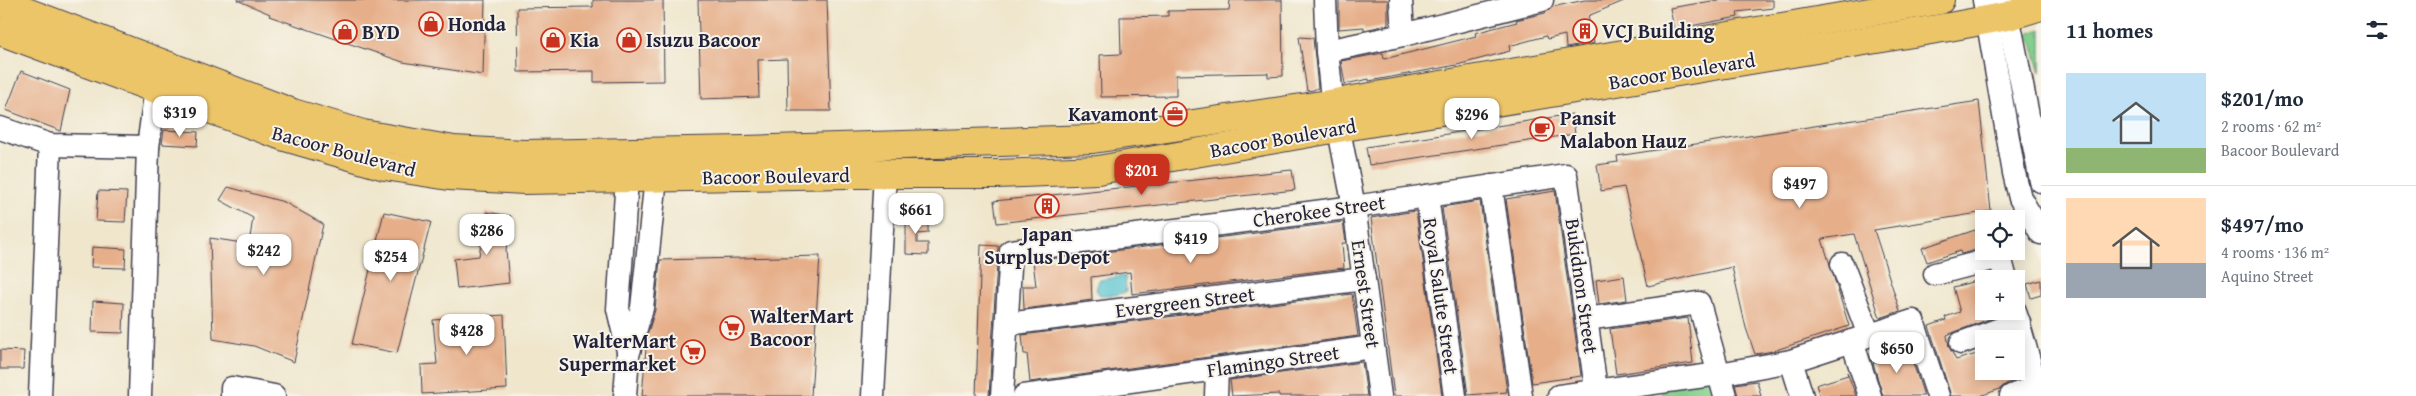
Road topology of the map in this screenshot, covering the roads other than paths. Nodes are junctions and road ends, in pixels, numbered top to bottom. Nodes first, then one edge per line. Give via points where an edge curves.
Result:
1 (1325, 0) edge
2 (1401, 0) edge
3 (1940, 0) edge
4 (1540, 1) edge
5 (0, 2) edge
6 (2041, 6) edge
7 (1996, 9) edge
8 (0, 31) edge
9 (1403, 35) junction
10 (1327, 51) junction
11 (157, 75) junction
12 (2011, 94) junction
13 (1336, 116) junction
14 (0, 128) edge
15 (50, 145) junction
16 (148, 147) junction
17 (2014, 173) junction
18 (885, 174) junction
19 (2039, 174) edge
20 (1566, 175) joint
21 (656, 178) junction
22 (627, 179) junction
23 (1491, 186) junction
24 (1427, 196) junction
25 (1354, 206) junction
26 (2041, 233) edge
27 (1842, 264) dead end
28 (2004, 270) edge
29 (1935, 274) dead end
30 (621, 279) junction
31 (1364, 279) junction
32 (644, 281) junction
33 (1586, 319) junction
34 (2011, 320) edge
35 (2018, 320) edge
36 (1007, 324) junction
37 (1860, 338) junction
38 (1961, 343) dead end
39 (1373, 347) junction
40 (628, 355) junction
41 (1791, 361) junction
42 (1217, 369) junction
43 (1719, 374) junction
44 (233, 385) edge
45 (1143, 388) edge
46 (1661, 389) edge
47 (2038, 391) edge
48 (1597, 394) edge
49 (40, 396) edge
50 (140, 396) edge
51 (274, 396) edge
52 (625, 396) edge
53 (873, 396) edge
54 (1002, 396) edge
55 (1024, 396) edge
56 (1216, 396) edge
57 (1380, 396) edge
58 (1454, 396) edge
59 (1521, 396) edge
60 (1559, 396) edge
61 (1725, 396) edge
62 (1802, 396) edge
63 (1870, 396) edge
64 (1938, 396) edge
65 (2011, 396) edge

1 - 10 street, Ernest Street
2 - 9 street
3 - 13 main road, Bacoor Boulevard
4 - 9 street
5 - 11 main road, Bacoor Boulevard
6 - 7 main road, Bacoor Boulevard
7 - 12 street
7 - 13 main road, Bacoor Boulevard
8 - 11 main road, Bacoor Boulevard
9 - 10 street
10 - 13 street, Ernest Street
11 - 13 main road, Bacoor Boulevard via 363,134 454,150 524,154 1092,139
11 - 16 street
11 - 22 main road, Bacoor Boulevard via 282,136 386,166 449,176 524,180
12 - 17 street
12 - 19 street
13 - 18 main road, Bacoor Boulevard via 1098,170
13 - 25 street, Ernest Street
14 - 15 street
15 - 16 street
15 - 49 street
16 - 50 street
17 - 19 street
17 - 26 street via 2020,198
18 - 21 main road, Bacoor Boulevard
18 - 53 street
20 - 23 street, Cherokee Street
20 - 33 street, Bukidnon Street
21 - 22 main road, Bacoor Boulevard
21 - 32 street
22 - 30 street
23 - 24 street, Cherokee Street
23 - 59 street
24 - 25 street, Cherokee Street
24 - 58 street, Royal Salute Street
25 - 31 street, Ernest Street
25 - 36 street, Cherokee Street via 1011,251
27 - 37 street
28 - 29 street via 2000,257
30 - 32 street
30 - 40 street via 618,308
31 - 36 street, Evergreen Street
31 - 39 street, Ernest Street
32 - 40 street via 642,308
33 - 43 street via 1699,303
33 - 48 street, Bukidnon Street
34 - 38 street
35 - 47 street
36 - 54 street
37 - 41 street
37 - 63 street
37 - 64 street via 1913,321
39 - 42 street, Flamingo Street
39 - 57 street, Ernest Street
40 - 52 street
41 - 43 street
41 - 62 street
42 - 45 street, Flamingo Street
42 - 56 street
43 - 46 street
43 - 61 street
44 - 51 street
45 - 55 street, Flamingo Street
46 - 48 street
47 - 65 street
48 - 60 street

